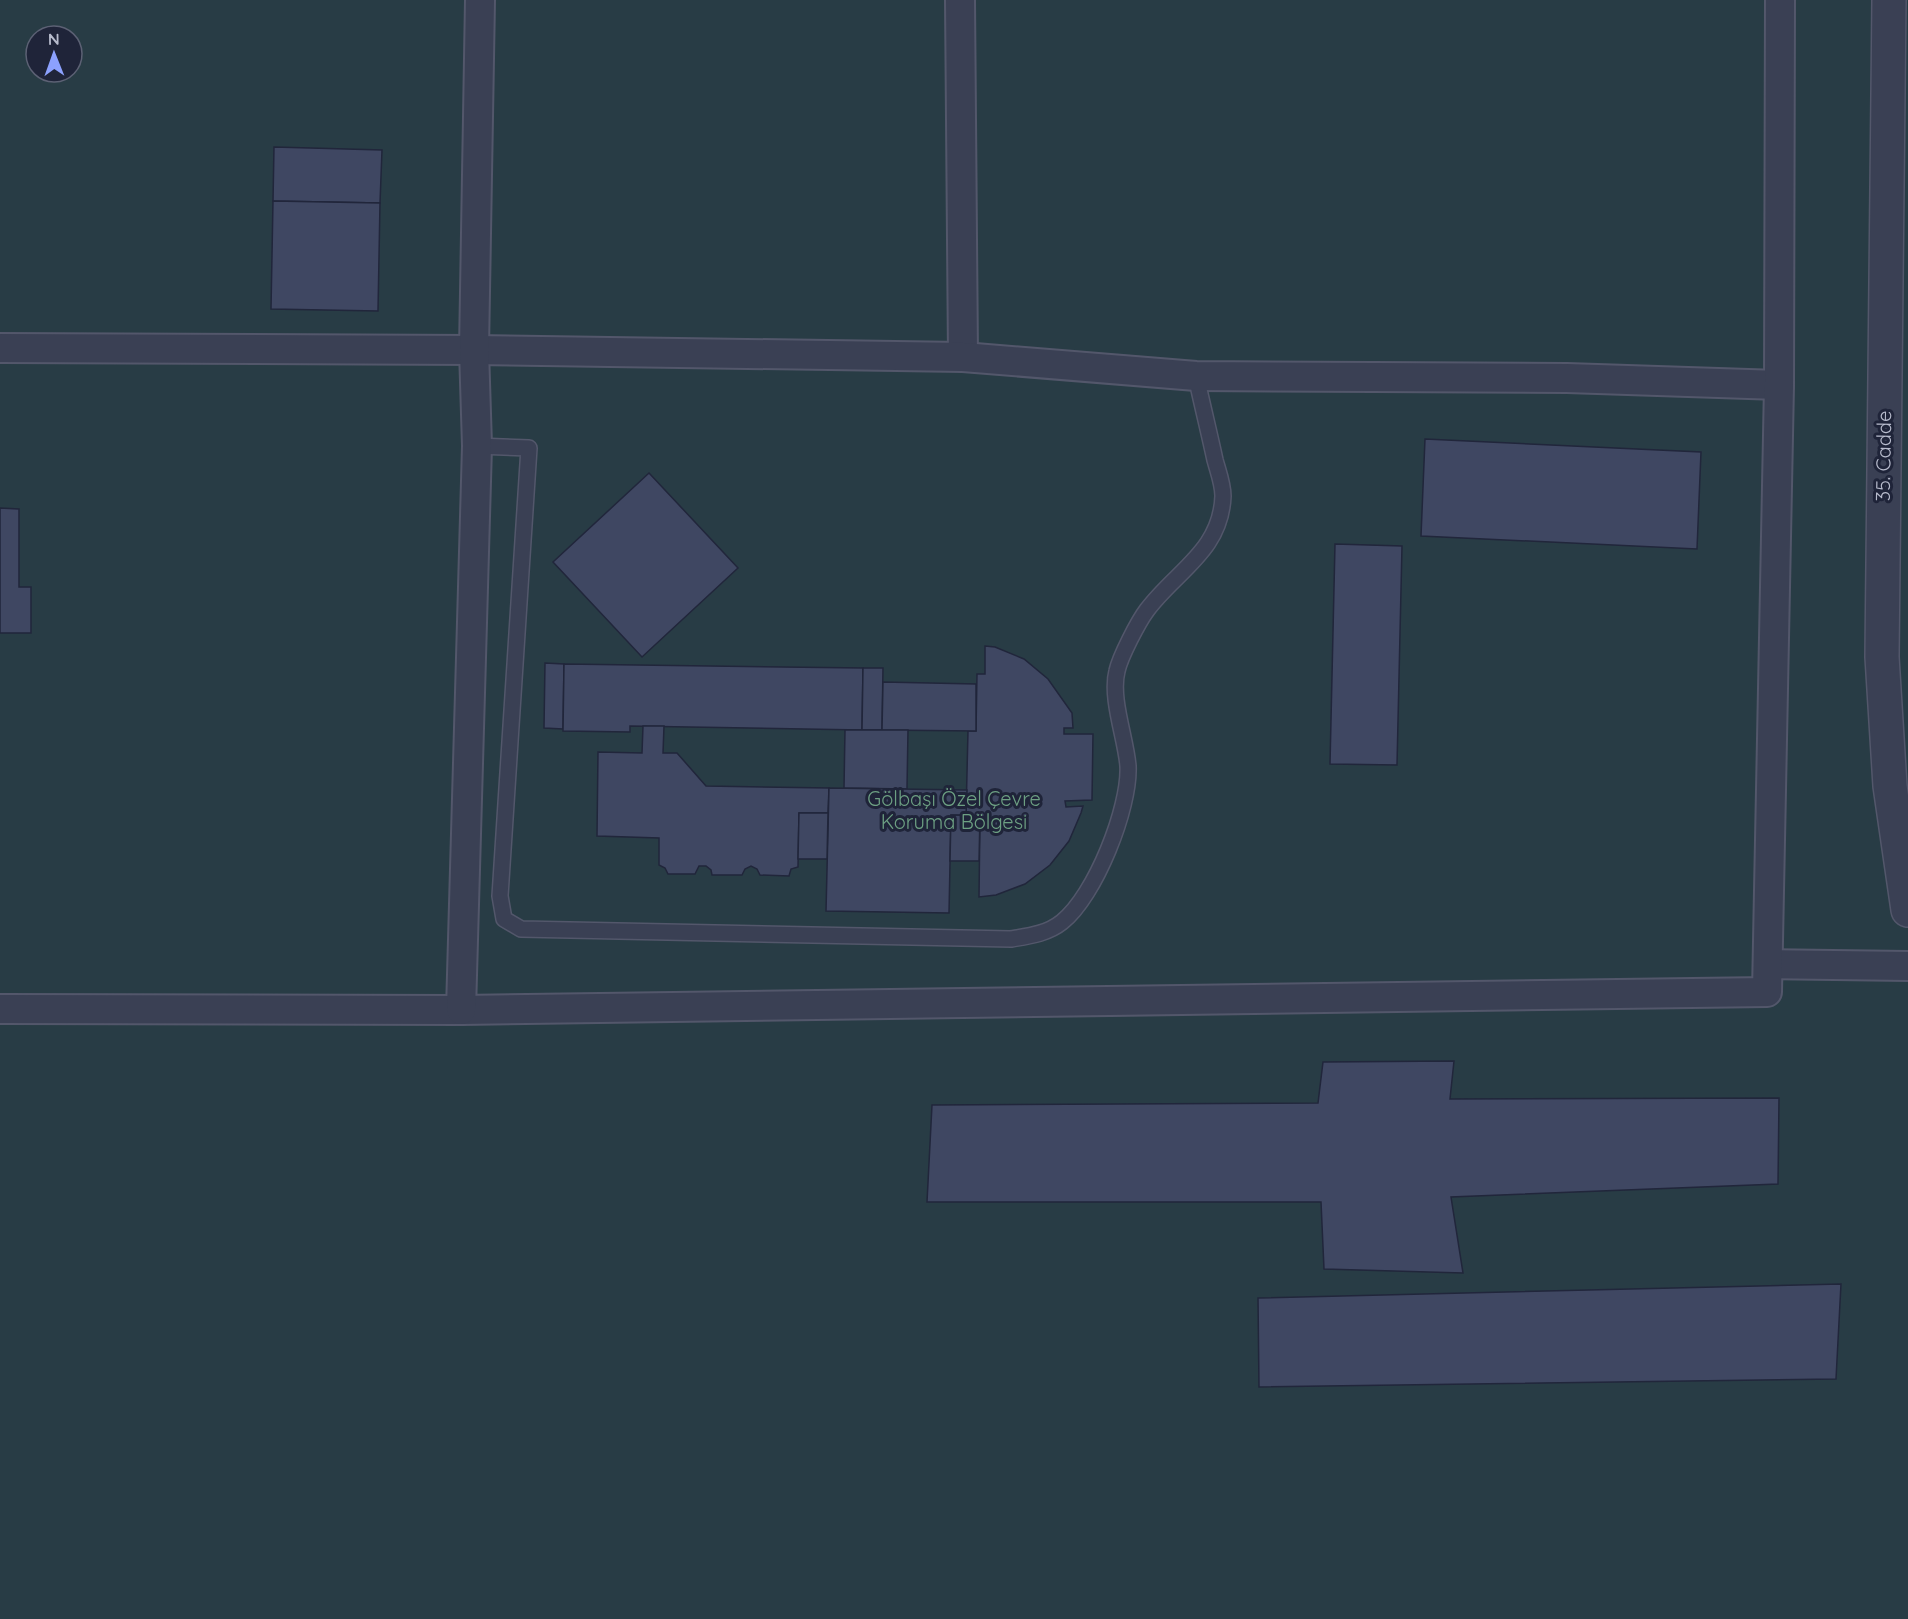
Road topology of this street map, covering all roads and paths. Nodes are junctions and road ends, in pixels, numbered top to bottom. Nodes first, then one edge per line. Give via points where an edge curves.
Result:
1 (480, 0) edge
2 (960, 0) edge
3 (1780, 0) edge
4 (1889, 0) edge
5 (0, 348) edge
6 (474, 350) junction
7 (963, 357) junction
8 (1196, 376) junction
9 (1779, 385) junction
10 (477, 446) junction
11 (1908, 910) edge
12 (1768, 963) junction
13 (1908, 966) edge
14 (0, 1009) edge
15 (461, 1010) junction

1 - 6 street
2 - 7 street
3 - 9 street
4 - 11 street, 35. Cadde via 1882,657 1890,786
5 - 6 street
6 - 7 street
6 - 10 street
7 - 8 street
8 - 9 street via 1568,378
8 - 10 lane via 1223,492 1221,513 1213,536 1195,560 1147,610 1116,672 1128,766 1123,805 1098,874 1062,922 1040,934 1011,939 521,929 504,919 500,896 529,447
9 - 12 street
10 - 15 street
12 - 13 street
12 - 15 street via 1767,992
14 - 15 street

